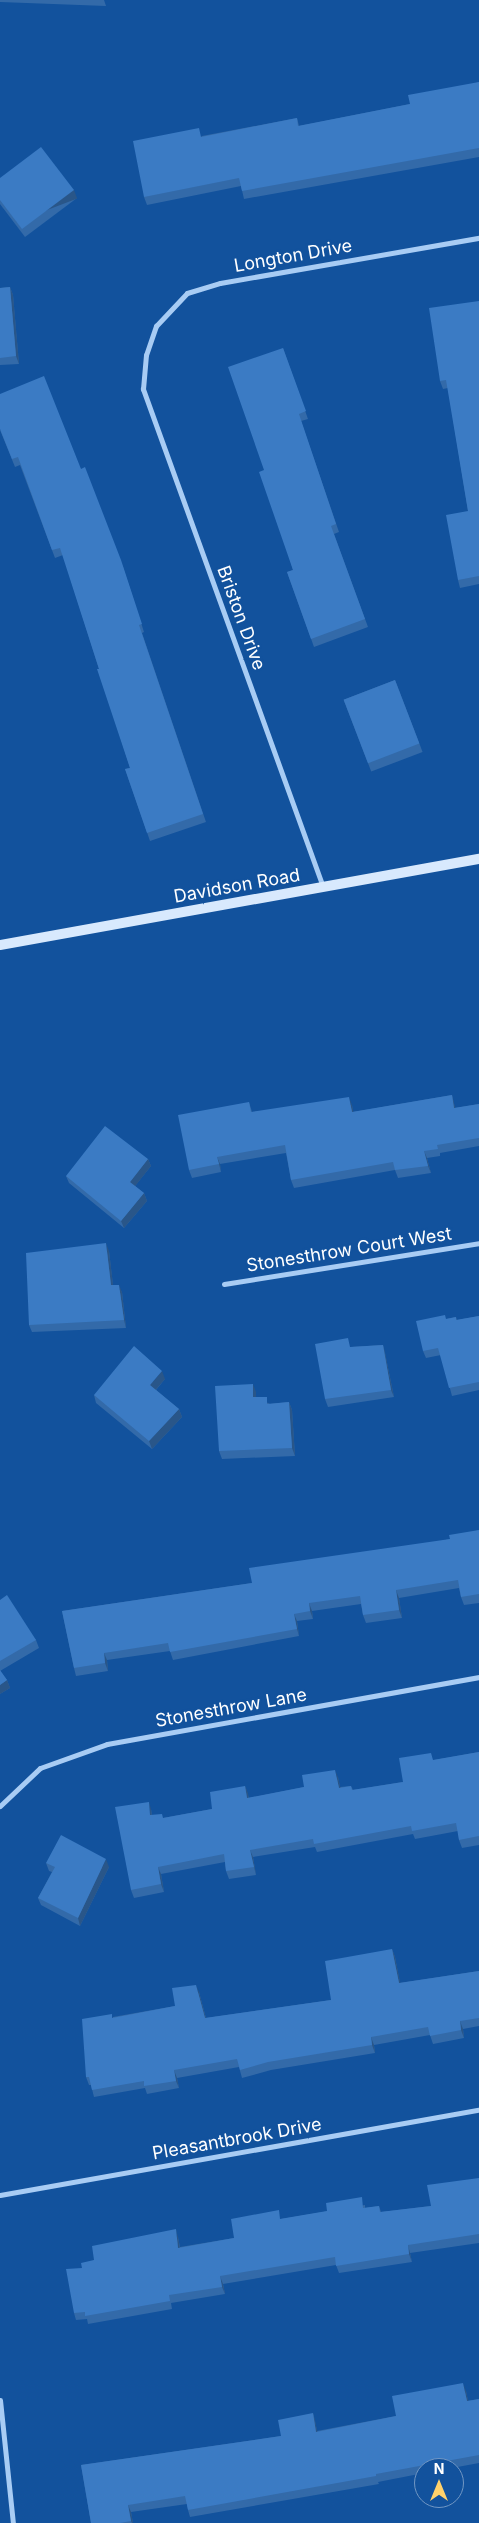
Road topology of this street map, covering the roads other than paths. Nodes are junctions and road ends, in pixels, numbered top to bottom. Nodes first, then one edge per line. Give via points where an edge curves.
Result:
1 (479, 238) edge
2 (146, 355) joint
3 (479, 859) edge
4 (323, 888) junction
5 (0, 946) edge
6 (479, 1243) edge
7 (224, 1284) dead end
8 (479, 1677) edge
9 (2, 1804) edge
10 (479, 2110) edge
11 (0, 2195) edge
12 (0, 2400) edge
13 (13, 2523) edge

1 - 2 street, Longton Drive via 220,283 188,293 156,326
2 - 4 street, Briston Drive via 143,389
3 - 4 main road, Davidson Road
4 - 5 main road, Davidson Road
6 - 7 street, Stonesthrow Court West
8 - 9 street, Stonesthrow Lane via 107,1744 40,1768
10 - 11 street, Pleasantbrook Drive
12 - 13 street

